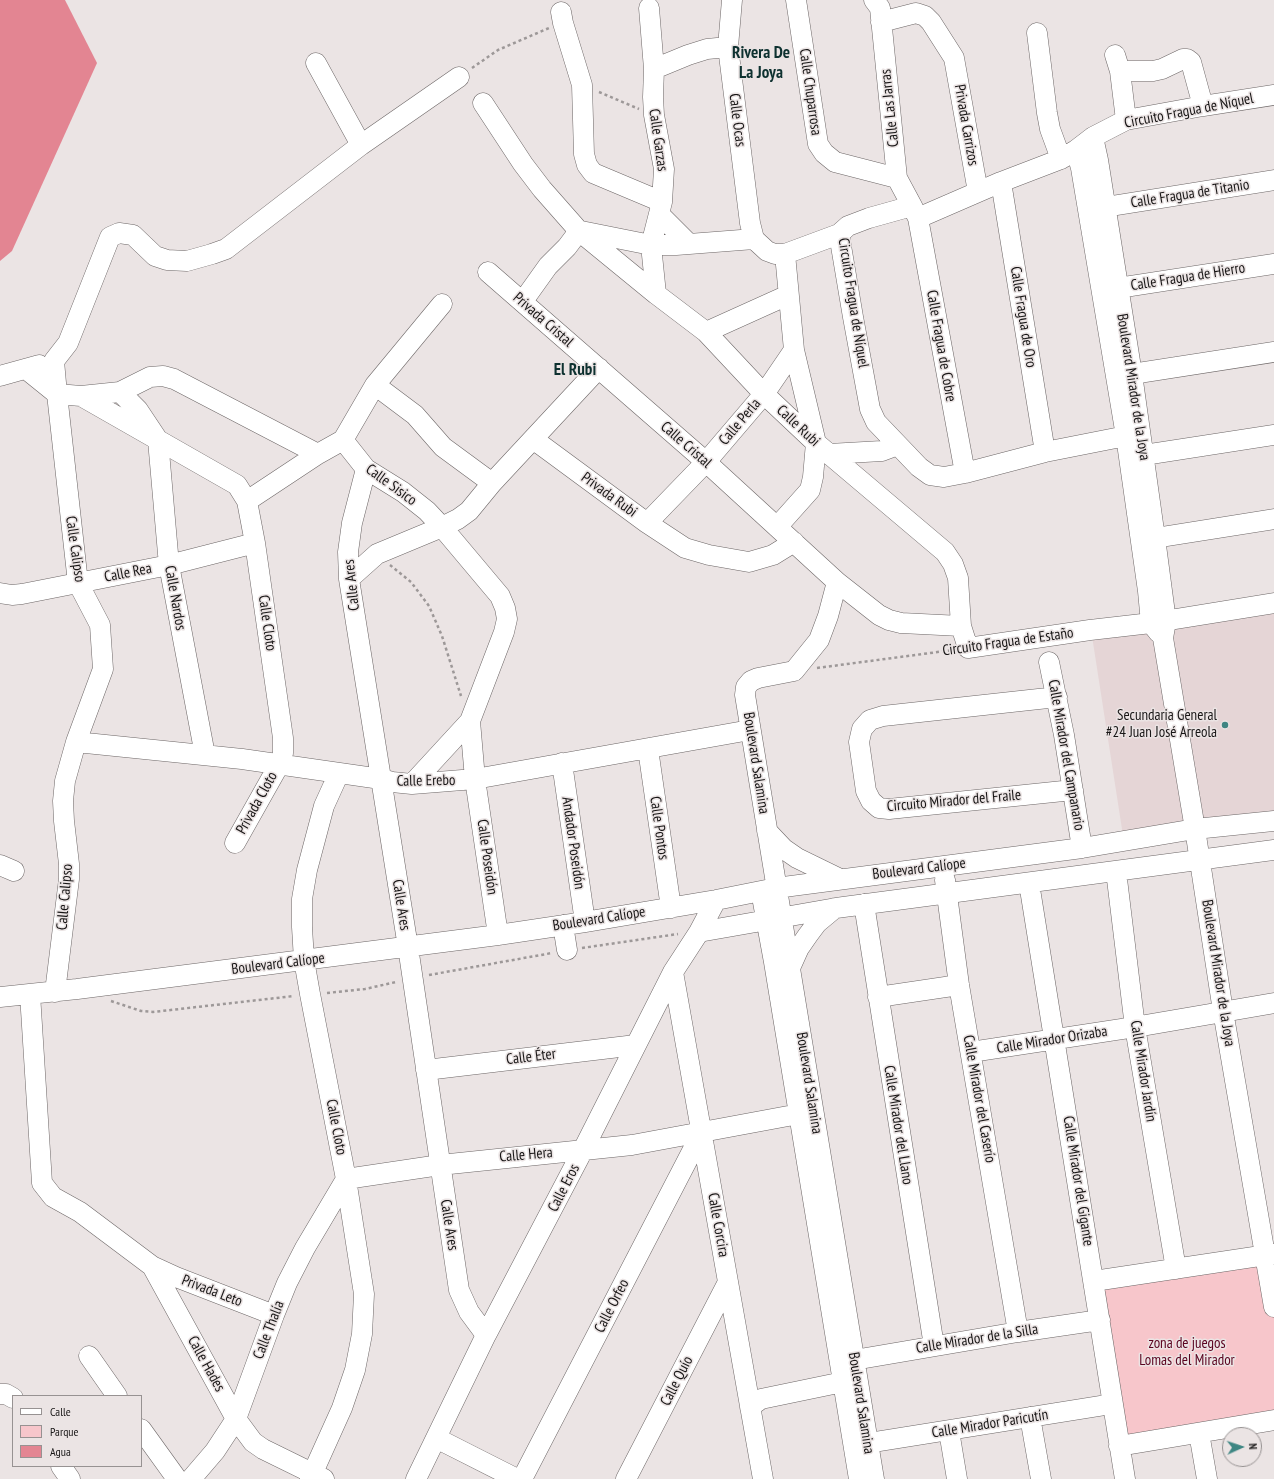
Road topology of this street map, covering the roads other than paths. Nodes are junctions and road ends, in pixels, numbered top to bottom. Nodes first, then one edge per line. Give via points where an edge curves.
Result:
1 (732, 0) edge
2 (796, 0) edge
3 (649, 8) dead end
4 (878, 10) edge
5 (562, 17) road end
6 (1037, 33) dead end
7 (728, 47) junction
8 (316, 63) dead end
9 (654, 69) junction
10 (459, 77) road end
11 (1274, 95) edge
12 (483, 103) dead end
13 (1203, 106) junction
14 (1126, 120) junction
15 (1093, 138) junction
16 (361, 145) junction
17 (1069, 154) junction
18 (897, 178) junction
19 (1274, 180) edge
20 (1001, 182) junction
21 (978, 192) junction
22 (1105, 207) junction
23 (660, 208) junction
24 (915, 212) junction
25 (579, 231) junction
26 (840, 234) junction
27 (754, 238) junction
28 (689, 244) junction
29 (651, 245) junction
30 (785, 254) junction
31 (1274, 264) edge
32 (488, 272) dead end
33 (1110, 290) junction
34 (656, 294) junction
35 (788, 295) junction
36 (523, 301) junction
37 (442, 304) dead end
38 (706, 332) junction
39 (794, 350) junction
40 (1274, 352) edge
41 (54, 361) junction
42 (599, 368) junction
43 (26, 369) junction
44 (1132, 374) junction
45 (0, 376) edge
46 (375, 385) junction
47 (120, 392) junction
48 (57, 394) junction
49 (764, 394) junction
50 (82, 396) junction
51 (1274, 435) edge
52 (1126, 436) junction
53 (158, 440) junction
54 (343, 440) junction
55 (533, 440) junction
56 (898, 445) junction
57 (1045, 452) junction
58 (318, 454) junction
59 (829, 454) junction
60 (1144, 455) junction
61 (706, 462) junction
62 (366, 469) junction
63 (964, 473) junction
64 (813, 477) junction
65 (492, 483) junction
66 (242, 493) junction
67 (1274, 519) edge
68 (647, 523) junction
69 (442, 527) junction
70 (777, 527) junction
71 (1155, 538) junction
72 (794, 542) junction
73 (255, 543) junction
74 (169, 564) junction
75 (349, 579) junction
76 (78, 582) junction
77 (837, 582) junction
78 (0, 593) edge
79 (1274, 603) edge
80 (961, 626) junction
81 (1160, 627) junction
82 (968, 648) joint
83 (1049, 662) dead end
84 (1056, 697) junction
85 (470, 721) junction
86 (750, 730) junction
87 (76, 742) junction
88 (648, 749) junction
89 (205, 755) junction
90 (280, 763) junction
91 (562, 763) junction
92 (339, 772) junction
93 (381, 779) junction
94 (475, 779) junction
95 (412, 784) junction
96 (1073, 790) junction
97 (1274, 820) edge
98 (1195, 829) junction
99 (767, 831) junction
100 (235, 843) dead end
101 (1082, 848) junction
102 (1274, 850) edge
103 (1200, 861) junction
104 (944, 866) junction
105 (1116, 872) junction
106 (840, 879) junction
107 (1029, 883) junction
108 (769, 890) junction
109 (947, 893) junction
110 (716, 900) junction
111 (864, 904) junction
112 (671, 908) junction
113 (836, 908) junction
114 (774, 919) junction
115 (585, 922) junction
116 (563, 925) junction
117 (699, 932) junction
118 (498, 935) junction
119 (408, 947) junction
120 (567, 950) road end
121 (304, 960) junction
122 (790, 968) junction
123 (673, 972) junction
124 (959, 985) junction
125 (55, 992) junction
126 (30, 994) junction
127 (0, 997) edge
128 (878, 997) junction
129 (1274, 1003) edge
130 (1224, 1011) junction
131 (1135, 1027) junction
132 (1055, 1039) junction
133 (636, 1045) junction
134 (971, 1052) junction
135 (426, 1070) junction
136 (799, 1114) junction
137 (702, 1132) junction
138 (583, 1150) junction
139 (440, 1164) junction
140 (346, 1179) junction
141 (1270, 1254) edge
142 (152, 1266) junction
143 (1176, 1269) junction
144 (1094, 1281) junction
145 (728, 1282) junction
146 (1274, 1307) edge
147 (274, 1315) junction
148 (1100, 1320) junction
149 (1018, 1332) junction
150 (486, 1335) junction
151 (934, 1346) junction
152 (89, 1356) dead end
153 (854, 1360) junction
154 (843, 1382) junction
155 (116, 1395) edge
156 (1112, 1404) junction
157 (750, 1407) junction
158 (1030, 1417) junction
159 (236, 1419) junction
160 (1274, 1420) edge
161 (142, 1430) edge
162 (949, 1431) junction
163 (1199, 1433) junction
164 (436, 1438) junction
165 (868, 1443) junction
166 (1119, 1446) junction
167 (62, 1467) edge
168 (316, 1477) edge
169 (70, 1479) edge
170 (177, 1479) edge
171 (191, 1479) edge
172 (416, 1479) edge
173 (517, 1479) edge
174 (522, 1479) edge
175 (626, 1479) edge
176 (763, 1479) edge
177 (859, 1479) edge
178 (874, 1479) edge
179 (957, 1479) edge
180 (1041, 1479) edge
181 (1125, 1479) edge
182 (1207, 1479) edge

1 - 7 street, Calle Ocas
2 - 18 street, Calle Chuparrosa via 818,144 835,162
3 - 9 street, Calle Garzas
4 - 18 street, Calle Las Jarras
4 - 21 street, Privada Carrizos via 925,16 954,58
5 - 23 street via 582,85 584,154 588,165 594,173
6 - 17 street, Boulevard Mirador de la Joya via 1046,114 1050,129
7 - 9 street via 708,49
7 - 27 street, Calle Ocas
8 - 16 street
9 - 23 street, Calle Garzas via 654,115 664,169
10 - 16 street
11 - 13 street, Circuito Fragua de Níquel
12 - 25 street, Calle Rubi via 523,164
13 - 14 street, Circuito Fragua de Níquel
13 - 14 street via 1191,62 1187,59 1153,71 1118,63
14 - 15 street, Circuito Fragua de Níquel
15 - 17 street, Circuito Fragua de Níquel
15 - 22 street, Boulevard Mirador de la Joya
16 - 41 street via 219,252 187,261 167,260 155,256 132,235 119,233 110,237 68,343
17 - 20 street, Circuito Fragua de Níquel
17 - 33 street, Boulevard Mirador de la Joya via 1081,168
18 - 24 street, Calle Las Jarras
19 - 22 street, Calle Fragua de Titanio
20 - 21 street, Circuito Fragua de Níquel
20 - 57 street, Calle Fragua de Oro
21 - 24 street, Circuito Fragua de Níquel
22 - 33 street, Boulevard Mirador de la Joya
23 - 28 street
23 - 29 street, Calle Garzas
24 - 26 street, Circuito Fragua de Níquel via 869,218 848,226
24 - 63 street, Calle Fragua de Cobre
25 - 29 street
25 - 34 street, Calle Rubi
25 - 36 street via 548,266
26 - 30 street
26 - 56 street, Circuito Fragua de Níquel via 870,409 876,422
27 - 28 street
27 - 30 street via 767,251
28 - 29 street
29 - 34 street, Calle Garzas
30 - 35 street
31 - 33 street, Calle Fragua de Hierro
32 - 36 street, Privada Cristal
33 - 44 street, Boulevard Mirador de la Joya
33 - 52 street, Boulevard Mirador de la Joya
34 - 38 street, Calle Rubi
35 - 38 street
35 - 39 street
36 - 42 street, Privada Cristal
37 - 46 street
38 - 49 street, Calle Rubi
39 - 49 street, Calle Perla
39 - 59 street
40 - 44 street
41 - 43 street
41 - 48 street, Calle Calipso
42 - 55 street
42 - 61 street, Calle Cristal
43 - 45 street
43 - 48 street
44 - 60 street, Boulevard Mirador de la Joya
46 - 54 street
46 - 65 street via 415,416 443,447
47 - 50 street
47 - 53 street via 138,410
47 - 58 street via 150,377 163,376 174,379
48 - 50 street
48 - 76 street, Calle Calipso
49 - 59 street, Calle Rubi
49 - 61 street, Calle Perla
50 - 53 street
51 - 60 street
52 - 57 street, Circuito Fragua de Níquel
52 - 81 street, Boulevard Mirador de la Joya via 1148,591
53 - 66 street
53 - 74 street, Calle Nardos
54 - 58 street
54 - 62 street, Calle Sisico
55 - 65 street
55 - 68 street, Privada Rubi
56 - 59 street via 882,451
56 - 63 street, Circuito Fragua de Níquel via 930,475 944,477
57 - 63 street, Circuito Fragua de Níquel
58 - 66 street
59 - 64 street
59 - 64 street
59 - 80 street, Calle Rubi via 944,552 953,564 958,578
60 - 71 street, Boulevard Mirador de la Joya
61 - 68 street, Calle Perla
61 - 70 street, Calle Cristal
62 - 69 street, Calle Sisico via 403,492
62 - 75 street, Calle Ares via 352,524 348,552
64 - 70 street via 810,490
65 - 69 street via 469,512
66 - 73 street, Calle Cloto
67 - 71 street
68 - 72 street, Privada Rubi via 685,548 749,562 773,555
69 - 75 street via 377,554
69 - 85 street, Calle Sisico via 500,596 507,619
70 - 72 street, Calle Cristal
71 - 81 street, Boulevard Mirador de la Joya
72 - 77 street, Calle Cristal
73 - 74 street, Calle Rea
73 - 90 street, Calle Cloto via 283,738
74 - 76 street, Calle Rea
74 - 89 street, Calle Nardos
75 - 93 street, Calle Ares
76 - 78 street, Calle Rea via 22,594
76 - 87 street, Calle Calipso via 100,625 103,669
77 - 80 street, Calle Cristal via 879,615 890,620 901,623
77 - 86 street, Boulevard Salamina via 819,640 794,671 758,678 746,687
79 - 81 street, Circuito Fragua de Estaño
80 - 82 street, Calle Rubi
81 - 82 street, Circuito Fragua de Estaño via 1090,630
81 - 98 street, Boulevard Mirador de la Joya
83 - 84 street, Calle Mirador del Campanario
84 - 96 street, Calle Mirador del Campanario
84 - 96 street, Circuito Mirador del Fraile via 883,716 870,720 862,729 859,742 866,791 878,808 889,809
85 - 94 street, Calle Poseidón
85 - 95 street
86 - 88 street, Calle Erebo
86 - 99 street, Boulevard Salamina
87 - 89 street, Calle Erebo
87 - 125 street, Calle Calipso via 65,781 63,801 69,879
88 - 91 street, Calle Erebo
88 - 112 street, Calle Pontos
89 - 90 street, Calle Erebo
90 - 92 street, Calle Erebo
90 - 100 street, Privada Cloto
91 - 94 street, Calle Erebo
91 - 115 street, Andador Poseidón
92 - 93 street, Calle Erebo
92 - 121 street, Calle Cloto via 324,806 307,870 302,900
93 - 95 street, Calle Erebo
93 - 119 street, Calle Ares
94 - 95 street, Calle Erebo
94 - 118 street, Calle Poseidón
96 - 101 street, Calle Mirador del Campanario
97 - 98 street, Boulevard Calíope
98 - 101 street, Boulevard Calíope
98 - 103 street, Boulevard Mirador de la Joya
99 - 106 street via 784,849 797,858
99 - 108 street, Boulevard Salamina
101 - 104 street, Boulevard Calíope
102 - 103 street, Boulevard Calíope
103 - 105 street, Boulevard Calíope
103 - 130 street, Boulevard Mirador de la Joya
104 - 106 street, Boulevard Calíope
104 - 109 street, Calle Mirador del Caserío
105 - 107 street, Boulevard Calíope
105 - 131 street, Calle Mirador Jardín
106 - 108 street, Boulevard Calíope
107 - 109 street, Boulevard Calíope
107 - 132 street, Calle Mirador del Gigante
108 - 110 street, Boulevard Calíope
108 - 114 street, Boulevard Salamina
109 - 111 street, Boulevard Calíope
109 - 124 street, Calle Mirador del Caserío
110 - 112 street, Boulevard Calíope
110 - 117 street, Calle Eros
111 - 113 street, Boulevard Calíope
111 - 128 street, Calle Mirador del Llano
112 - 115 street, Boulevard Calíope
113 - 114 street, Boulevard Calíope
113 - 122 street via 808,935
114 - 117 street, Boulevard Calíope
114 - 122 street, Boulevard Salamina
114 - 136 street, Boulevard Salamina
115 - 116 street, Boulevard Calíope
116 - 118 street, Boulevard Calíope
116 - 120 street
117 - 123 street, Calle Eros
118 - 119 street, Boulevard Calíope
119 - 121 street, Boulevard Calíope
119 - 135 street, Calle Ares
121 - 125 street, Boulevard Calíope
121 - 140 street, Calle Cloto
122 - 153 street, Boulevard Salamina
123 - 133 street, Calle Eros
123 - 137 street, Calle Corcira
124 - 128 street
124 - 134 street, Calle Mirador del Caserío
125 - 126 street, Boulevard Calíope
126 - 127 street, Boulevard Calíope
126 - 142 street, Calle Hades via 42,1183 53,1197 80,1212
128 - 151 street, Calle Mirador del Llano
129 - 130 street, Calle Mirador Orizaba
130 - 131 street, Calle Mirador Orizaba
130 - 141 street, Boulevard Mirador de la Joya
131 - 132 street, Calle Mirador Orizaba
131 - 143 street, Calle Mirador Jardín
132 - 134 street, Calle Mirador Orizaba
132 - 144 street, Calle Mirador del Gigante
133 - 135 street, Calle Éter
133 - 138 street, Calle Eros
134 - 149 street, Calle Mirador del Caserío
135 - 139 street, Calle Ares
136 - 137 street, Calle Hera
136 - 154 street, Boulevard Salamina
137 - 138 street, Calle Hera via 632,1145
137 - 145 street, Calle Corcira
137 - 174 street, Calle Orfeo
138 - 139 street, Calle Hera
138 - 150 street, Calle Eros
139 - 140 street, Calle Hera
139 - 150 street, Calle Ares via 459,1290 469,1312
140 - 147 street, Calle Thalía via 305,1248
140 - 168 street, Calle Cloto via 364,1294 362,1334 356,1370
141 - 143 street
141 - 146 street, Boulevard Mirador de la Joya
142 - 147 street, Privada Leto
142 - 159 street, Calle Hades
143 - 144 street
144 - 148 street, Calle Mirador del Gigante
145 - 157 street, Calle Corcira
145 - 175 street, Calle Quío
147 - 159 street, Calle Thalía
148 - 149 street, Calle Mirador de la Silla
148 - 156 street, Calle Mirador del Gigante
149 - 151 street, Calle Mirador de la Silla
150 - 164 street, Calle Eros
151 - 153 street, Calle Mirador de la Silla
152 - 155 street
153 - 165 street, Boulevard Salamina
154 - 157 street via 761,1399
154 - 177 street, Boulevard Salamina
156 - 158 street, Calle Mirador Paricutín
156 - 166 street, Calle Mirador del Gigante
157 - 176 street, Calle Corcira
158 - 162 street, Calle Mirador Paricutín
158 - 180 street
159 - 168 street, Calle Hades via 254,1442
159 - 171 street, Calle Thalía via 215,1451
160 - 163 street
161 - 170 street
162 - 165 street, Calle Mirador Paricutín
162 - 179 street
163 - 166 street
163 - 182 street
164 - 172 street, Calle Eros
164 - 173 street
165 - 178 street, Boulevard Salamina
166 - 181 street, Calle Mirador del Gigante
167 - 169 street

